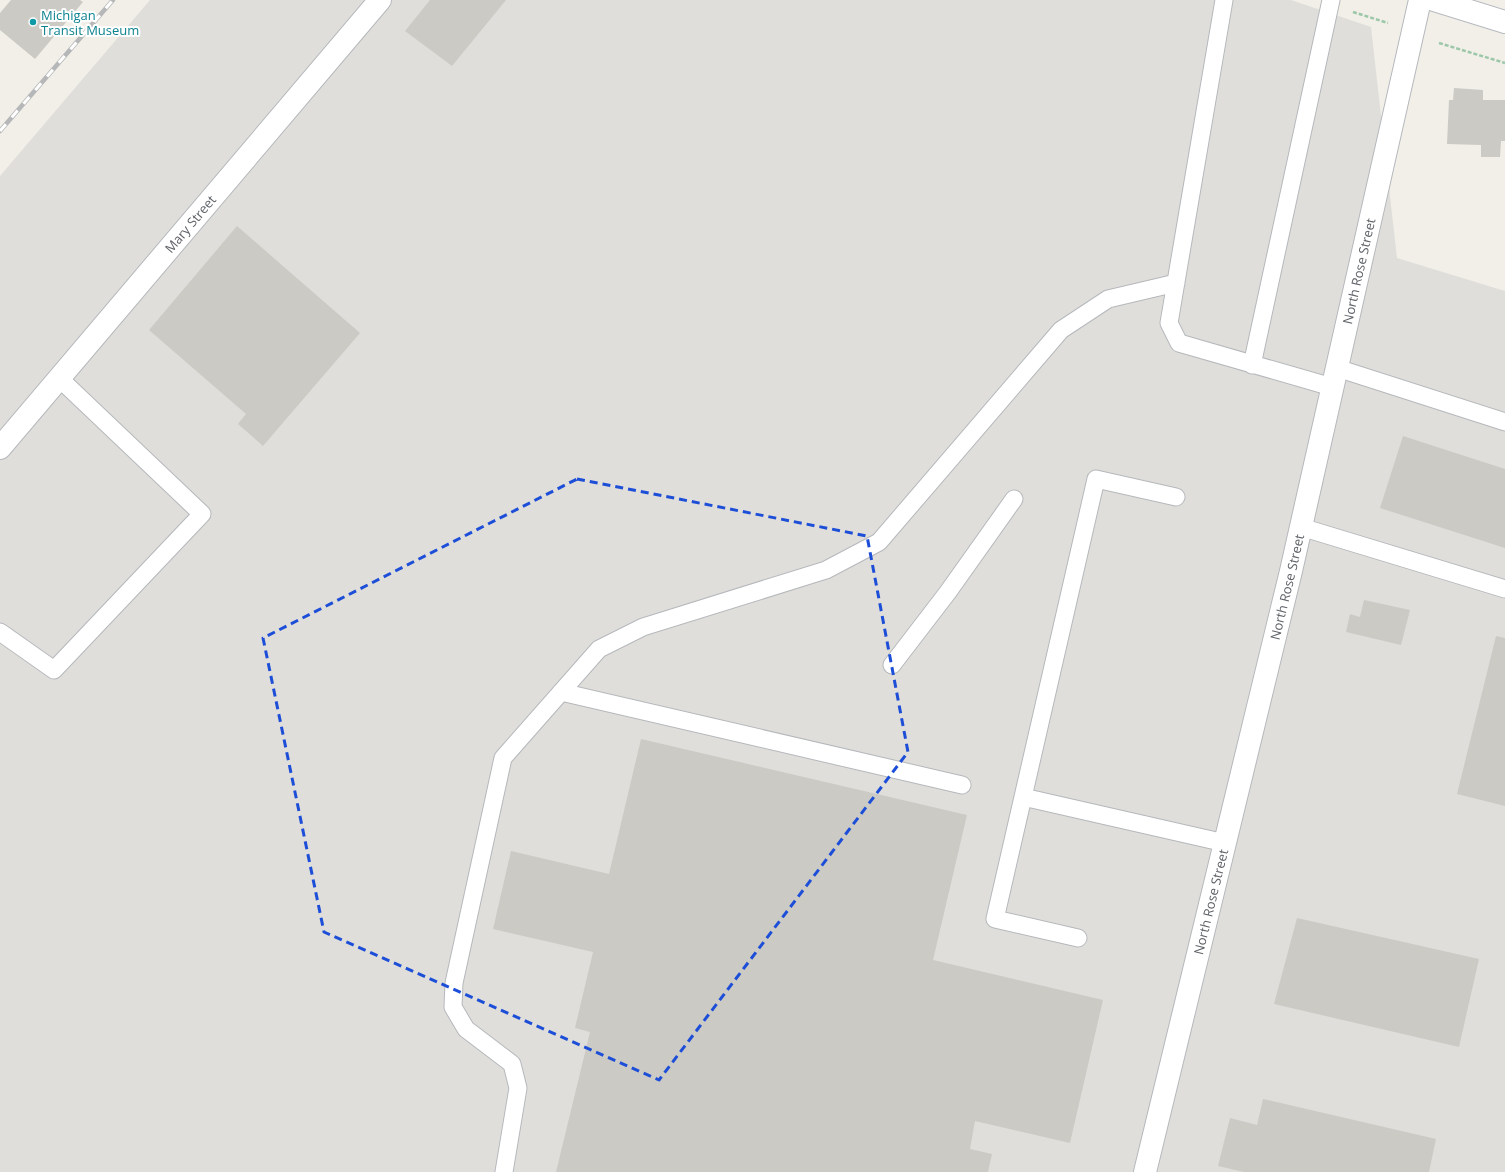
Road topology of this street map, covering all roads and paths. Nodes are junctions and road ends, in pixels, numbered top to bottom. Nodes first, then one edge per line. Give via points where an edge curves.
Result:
1 (380, 0) edge
2 (1224, 0) edge
3 (1420, 0) edge
4 (1434, 0) edge
5 (1331, 2) edge
6 (1505, 22) edge
7 (1412, 33) junction
8 (1439, 43) dead end
9 (1176, 283) junction
10 (1252, 365) junction
11 (1335, 377) junction
12 (59, 378) junction
13 (1505, 422) edge
14 (0, 448) edge
15 (1176, 497) dead end
16 (1014, 499) dead end
17 (1301, 527) junction
18 (1505, 589) edge
19 (0, 632) edge
20 (892, 665) dead end
21 (561, 692) junction
22 (962, 785) dead end
23 (1023, 797) junction
24 (1225, 843) junction
25 (1078, 938) dead end
26 (504, 1172) edge
27 (1145, 1172) edge

1 - 12 street, Mary Street
2 - 9 lane
3 - 7 street, North Rose Street
4 - 6 street
5 - 7 path
5 - 10 lane
7 - 8 path
7 - 11 street, North Rose Street
9 - 10 lane via 1169,323 1179,343
9 - 21 lane via 1108,299 1061,330 879,542 826,570 642,627 599,649
10 - 11 lane
11 - 13 lane
11 - 17 street, North Rose Street
12 - 14 street, Mary Street
12 - 19 lane via 202,514 54,670
15 - 23 lane via 1096,479
16 - 20 lane
17 - 18 lane
17 - 24 street, North Rose Street
21 - 22 lane
21 - 26 lane via 503,758 454,982 453,1007 466,1030 512,1064 518,1088
23 - 24 lane
23 - 25 lane via 995,919
24 - 27 street, North Rose Street

